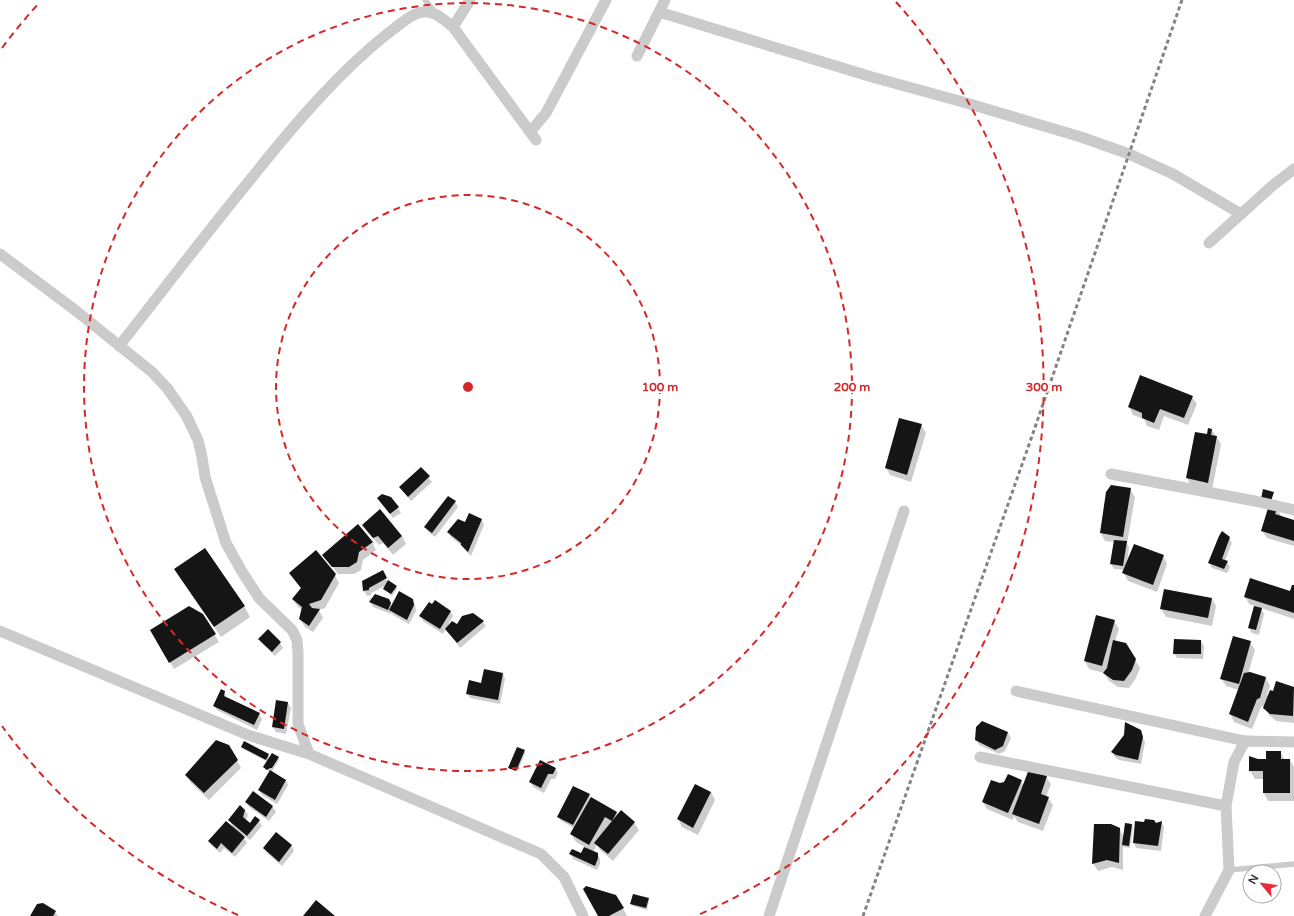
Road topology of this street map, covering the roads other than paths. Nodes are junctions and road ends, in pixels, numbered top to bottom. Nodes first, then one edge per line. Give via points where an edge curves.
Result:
1 (425, 0) edge
2 (470, 0) edge
3 (606, 0) edge
4 (665, 0) edge
5 (659, 12) junction
6 (436, 13) junction
7 (453, 27) junction
8 (637, 56) dead end
9 (1294, 169) edge
10 (1241, 214) junction
11 (1209, 243) dead end
12 (0, 254) edge
13 (119, 346) junction
14 (1111, 474) dead end
15 (904, 510) dead end
16 (1294, 510) edge
17 (0, 631) edge
18 (1016, 692) dead end
19 (1245, 741) junction
20 (1294, 742) edge
21 (309, 754) junction
22 (980, 757) dead end
23 (1226, 806) junction
24 (1294, 864) edge
25 (1229, 870) junction
26 (583, 916) edge
27 (769, 916) edge
28 (1205, 916) edge

1 - 6 lane
2 - 7 street
3 - 7 street via 533,136
4 - 5 street
5 - 8 street
5 - 10 street via 1081,137 1129,154 1173,174
6 - 7 street
6 - 13 street via 419,12 402,23 371,47 316,102 247,184
9 - 10 street
10 - 11 street
12 - 13 street
13 - 21 street via 152,372 186,415 198,440 205,477 226,543 259,598 292,630 297,640 298,724
14 - 16 street
15 - 27 street
17 - 21 street via 248,735
18 - 19 street
19 - 20 street
19 - 23 street via 1234,762
21 - 26 street via 541,854 564,877
22 - 23 street
23 - 25 street
24 - 25 lane
25 - 28 street

